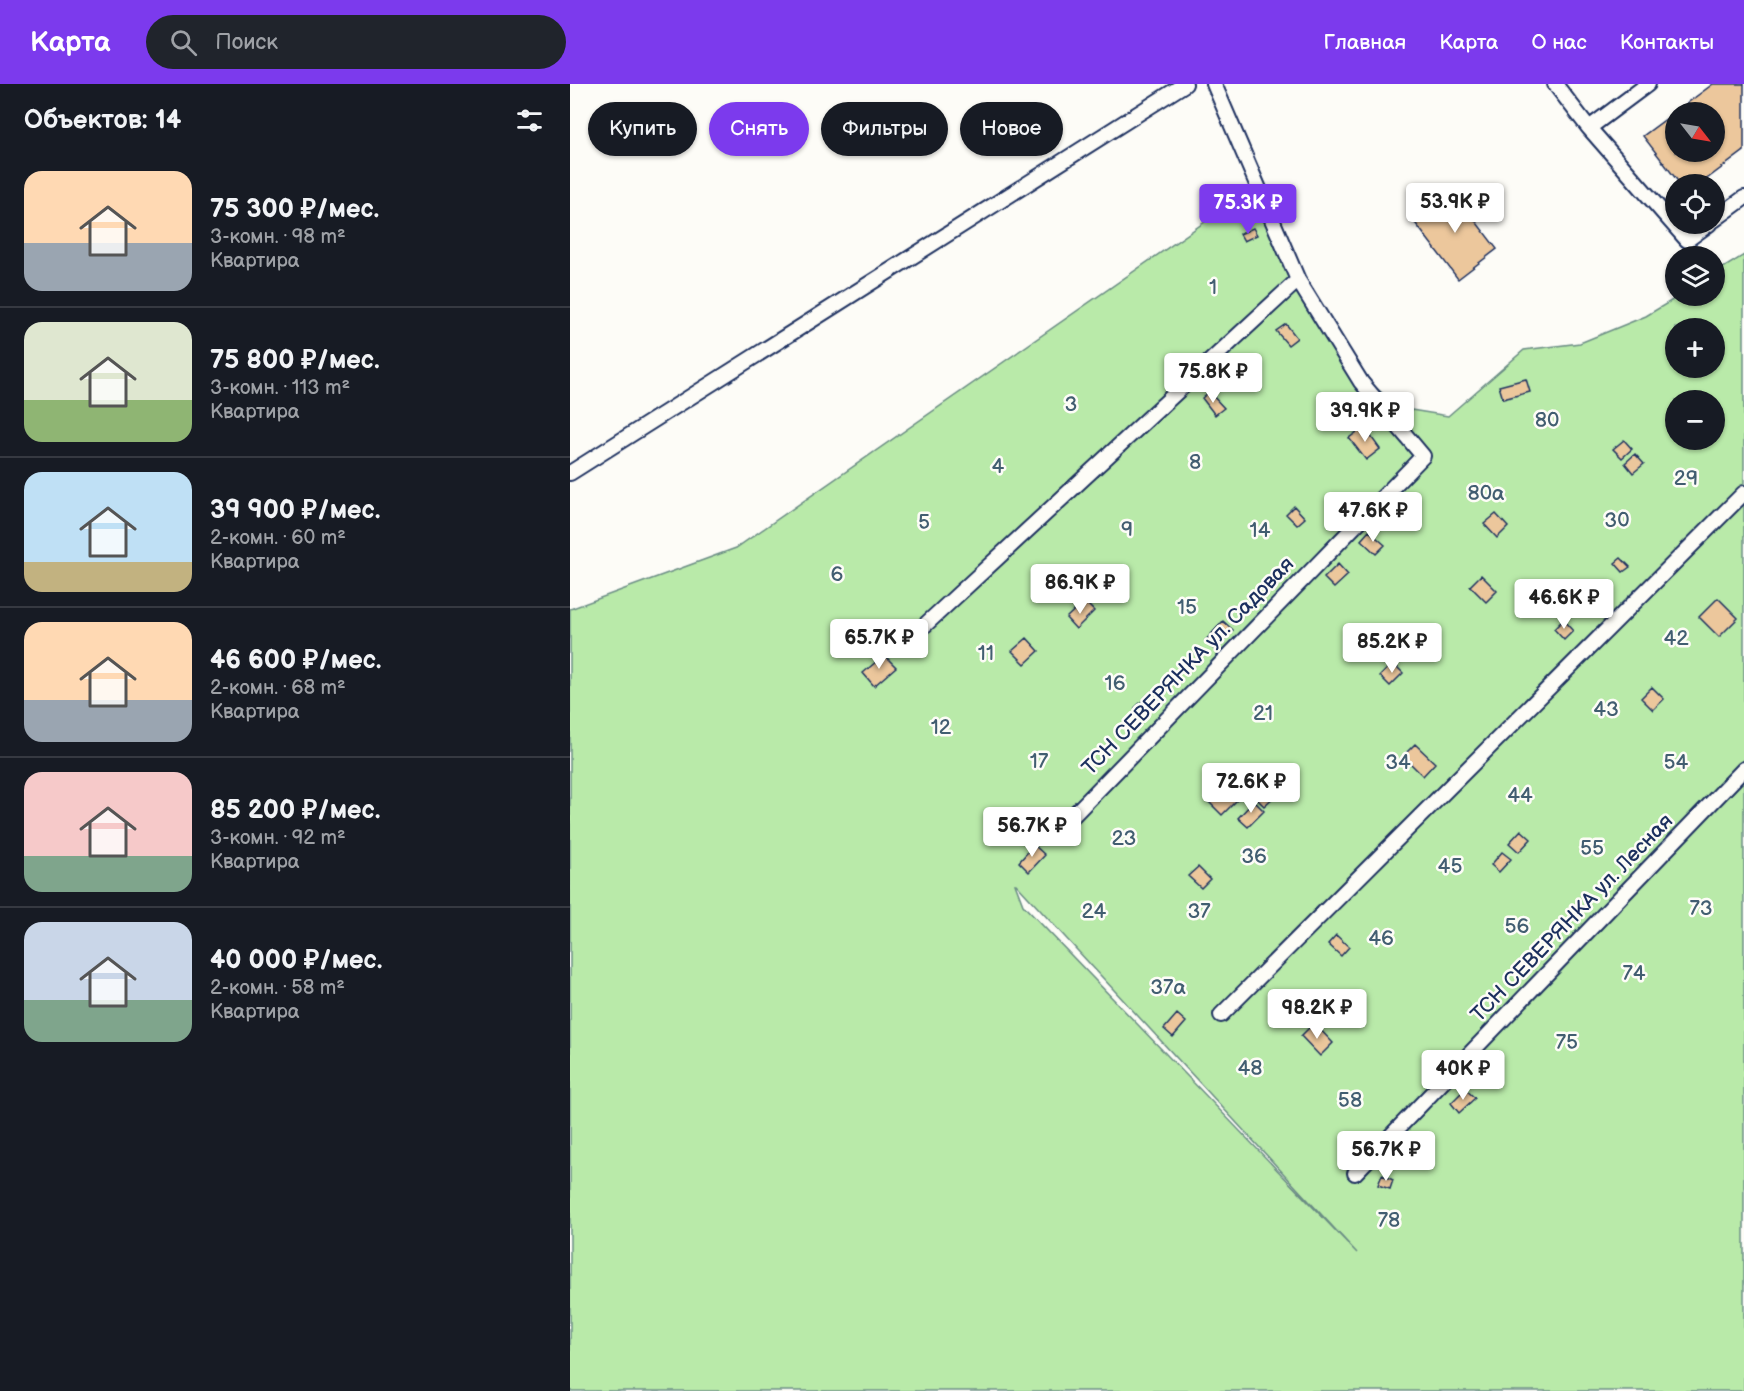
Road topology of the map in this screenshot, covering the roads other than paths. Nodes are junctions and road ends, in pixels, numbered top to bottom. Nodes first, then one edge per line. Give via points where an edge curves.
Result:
1 (1185, 84) edge
2 (1214, 84) edge
3 (1555, 84) edge
4 (1647, 84) edge
5 (1589, 128) junction
6 (1744, 198) edge
7 (1725, 212) edge
8 (1665, 215) edge
9 (1682, 234) edge
10 (1695, 234) edge
11 (1298, 280) junction
12 (570, 473) edge
13 (1744, 493) edge
14 (925, 625) dead end
15 (1744, 769) edge
16 (1060, 829) dead end
17 (1221, 1015) dead end
18 (1355, 1173) dead end

1 - 12 lane
2 - 11 lane
3 - 5 lane
4 - 5 lane
5 - 8 lane
6 - 7 lane
9 - 10 lane via 1687,240
11 - 14 lane
11 - 16 lane, ТСН СЕВЕРЯНКА ул. Садовая via 1361,382 1423,456
13 - 17 lane
15 - 18 lane, ТСН СЕВЕРЯНКА ул. Лесная

